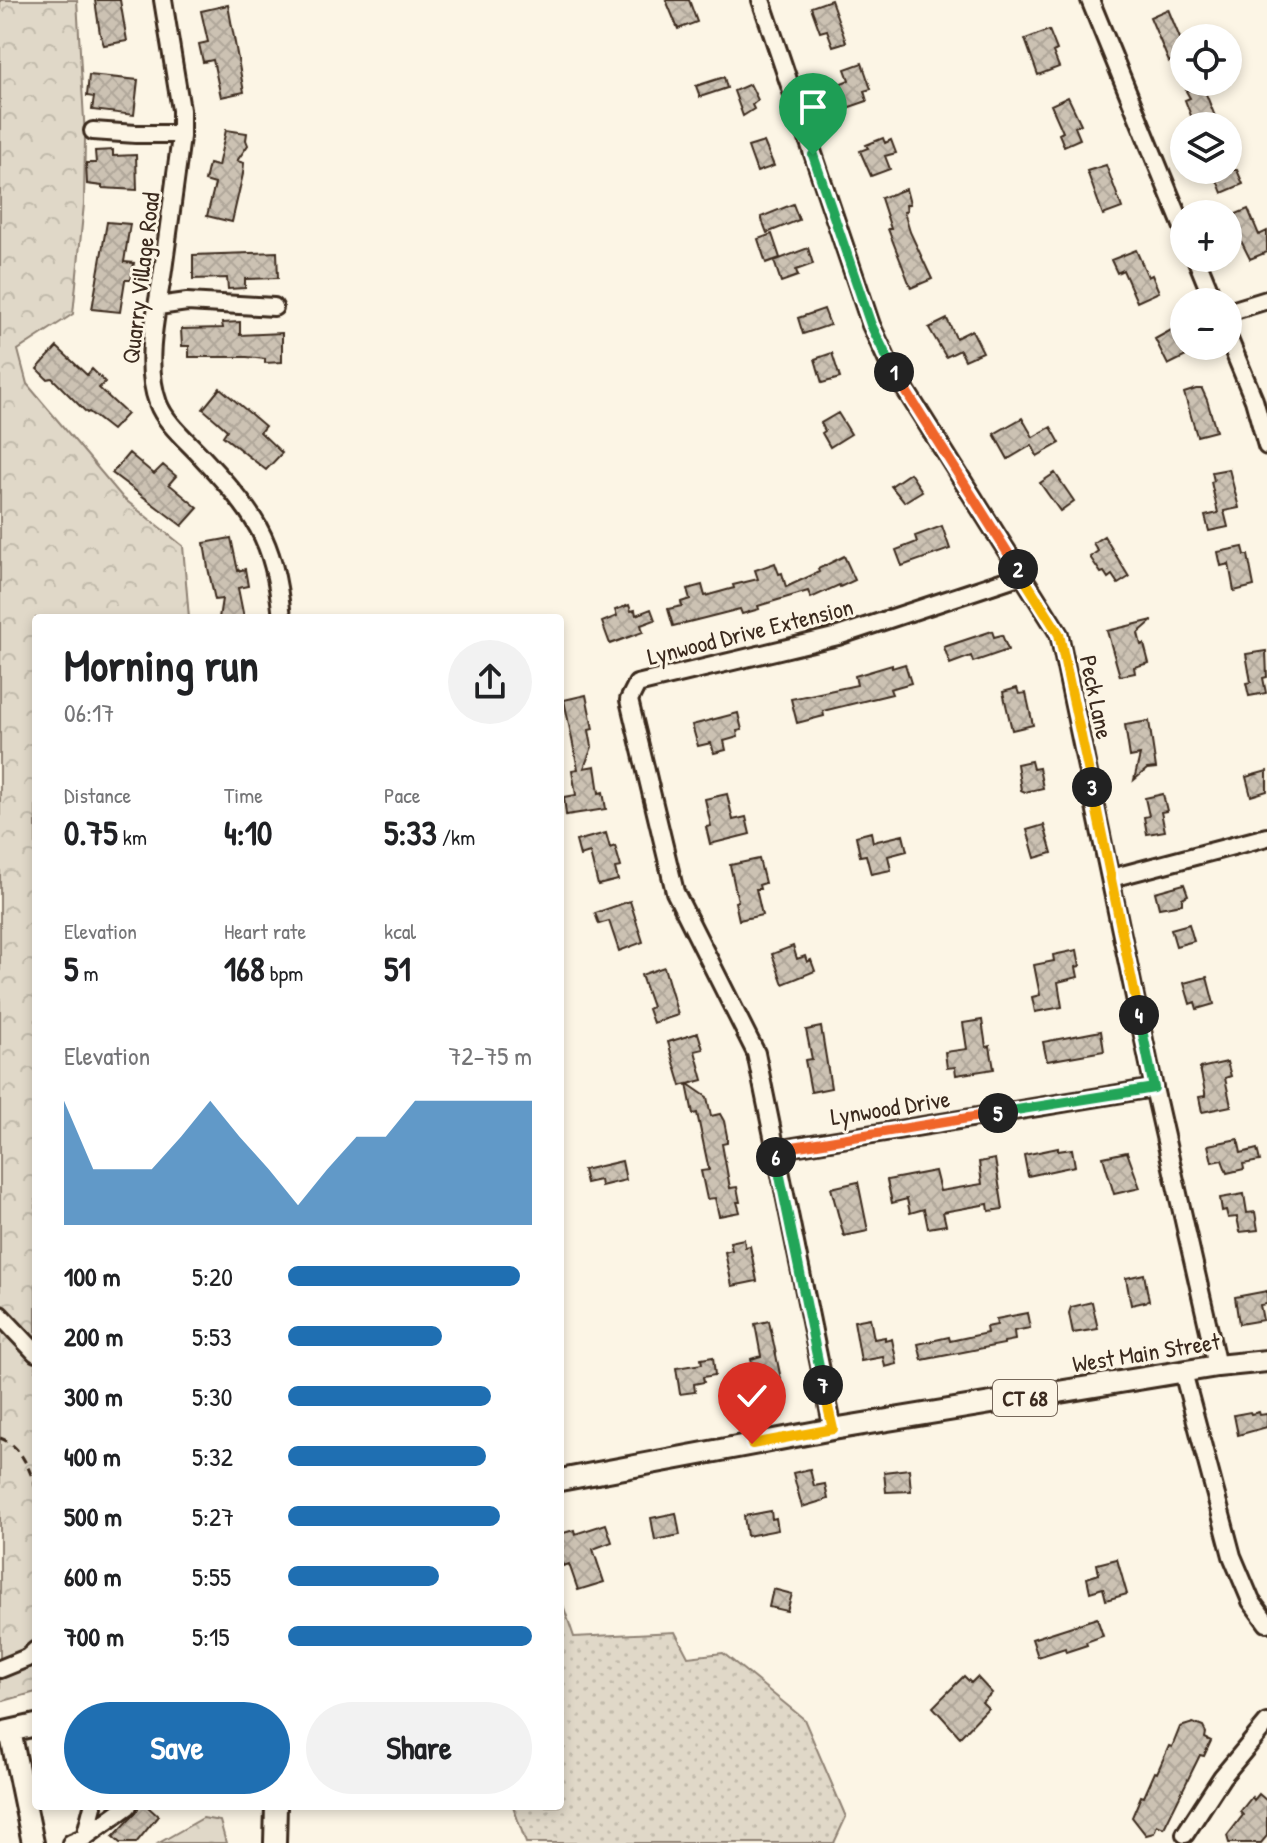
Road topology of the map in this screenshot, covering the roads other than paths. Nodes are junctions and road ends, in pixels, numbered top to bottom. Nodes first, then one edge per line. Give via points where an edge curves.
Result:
1 (163, 0) edge
2 (761, 0) edge
3 (1090, 0) edge
4 (93, 131) dead end
5 (181, 134) junction
6 (1172, 200) edge
7 (1267, 300) edge
8 (158, 306) junction
9 (274, 307) dead end
10 (1242, 308) edge
11 (1237, 360) edge
12 (1267, 446) edge
13 (1022, 575) junction
14 (282, 614) edge
15 (1267, 837) edge
16 (1111, 878) junction
17 (1154, 1088) junction
18 (775, 1150) junction
19 (0, 1315) edge
20 (32, 1349) edge
21 (1267, 1361) edge
22 (1217, 1366) junction
23 (1183, 1372) junction
24 (833, 1429) junction
25 (564, 1479) edge
26 (1267, 1623) edge
27 (32, 1654) edge
28 (0, 1669) edge
29 (1267, 1723) edge
30 (32, 1726) edge
31 (5, 1732) edge
32 (91, 1810) edge
33 (122, 1810) edge
34 (276, 1810) edge
35 (1185, 1834) dead end
36 (78, 1840) edge
37 (33, 1843) edge
38 (275, 1843) edge

1 - 5 street, Quarry Village Road
2 - 13 street, Peck Lane via 871,325 888,362
3 - 6 street
4 - 5 street
5 - 8 street, Quarry Village Road
7 - 10 street
8 - 9 street via 187,302
8 - 14 street, Quarry Village Road via 152,383 159,406 261,530 272,554
11 - 12 street
13 - 16 street, Peck Lane via 1059,634
13 - 18 street, Lynwood Drive Extension via 838,636 637,684 629,700 675,892 756,1053
15 - 16 street
16 - 17 street, Peck Lane
17 - 18 street, Lynwood Drive
17 - 22 street, Peck Lane
18 - 24 street, Lynwood Drive Extension
19 - 20 street
21 - 22 main road, West Main Street / CT 68
22 - 23 main road, West Main Street / CT 68
23 - 24 main road, West Main Street / CT 68
23 - 26 street via 1232,1556
24 - 25 main road, West Main Street / CT 68
27 - 28 street
29 - 35 street via 1222,1777
30 - 31 main road
31 - 37 main road
32 - 36 street
33 - 36 street
34 - 38 main road

